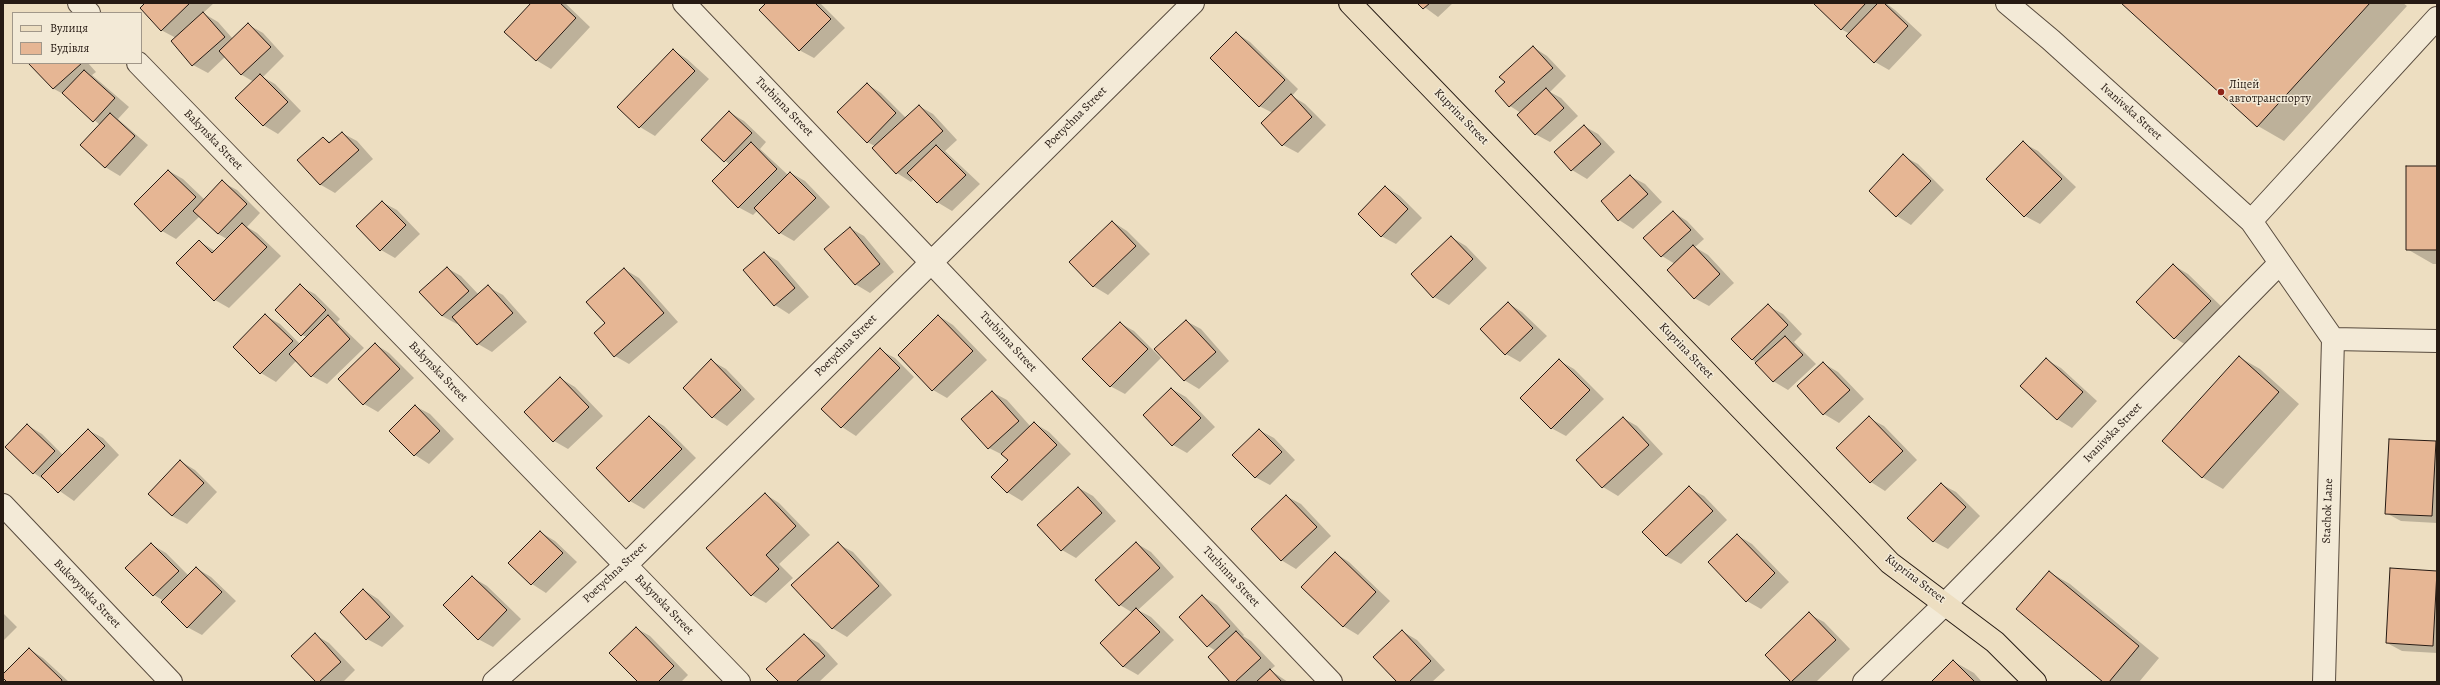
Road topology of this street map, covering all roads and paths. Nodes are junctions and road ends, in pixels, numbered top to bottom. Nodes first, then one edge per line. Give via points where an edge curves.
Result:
1 (79, 3) edge
2 (684, 3) edge
3 (1193, 3) edge
4 (1350, 3) edge
5 (2007, 3) edge
6 (88, 12) edge
7 (2437, 18) edge
8 (139, 64) edge
9 (2251, 221) junction
10 (932, 261) junction
11 (2280, 262) junction
12 (2333, 339) junction
13 (2437, 341) edge
14 (3, 505) edge
15 (626, 565) junction
16 (1946, 603) junction
17 (171, 682) edge
18 (494, 682) edge
19 (739, 682) edge
20 (1331, 682) edge
21 (1864, 682) edge
22 (2036, 682) edge
23 (2324, 682) edge

1 - 6 street
2 - 10 street, Turbinna Street
3 - 10 street, Poetychna Street
4 - 16 main road, Kuprina Street via 1890,563
5 - 9 street, Ivanivska Street
7 - 9 street
8 - 15 street, Bakynska Street
9 - 11 street, Ivanivska Street
10 - 15 street, Poetychna Street
10 - 20 street, Turbinna Street
11 - 12 street, Ivanivska Street
11 - 16 street, Ivanivska Street
12 - 13 street
12 - 23 street, Stachok Lane
14 - 17 street, Bukovynska Street
15 - 18 street, Poetychna Street
15 - 19 street, Bakynska Street
16 - 21 street, Ivanivska Street
16 - 22 main road, Kuprina Street via 1995,642

